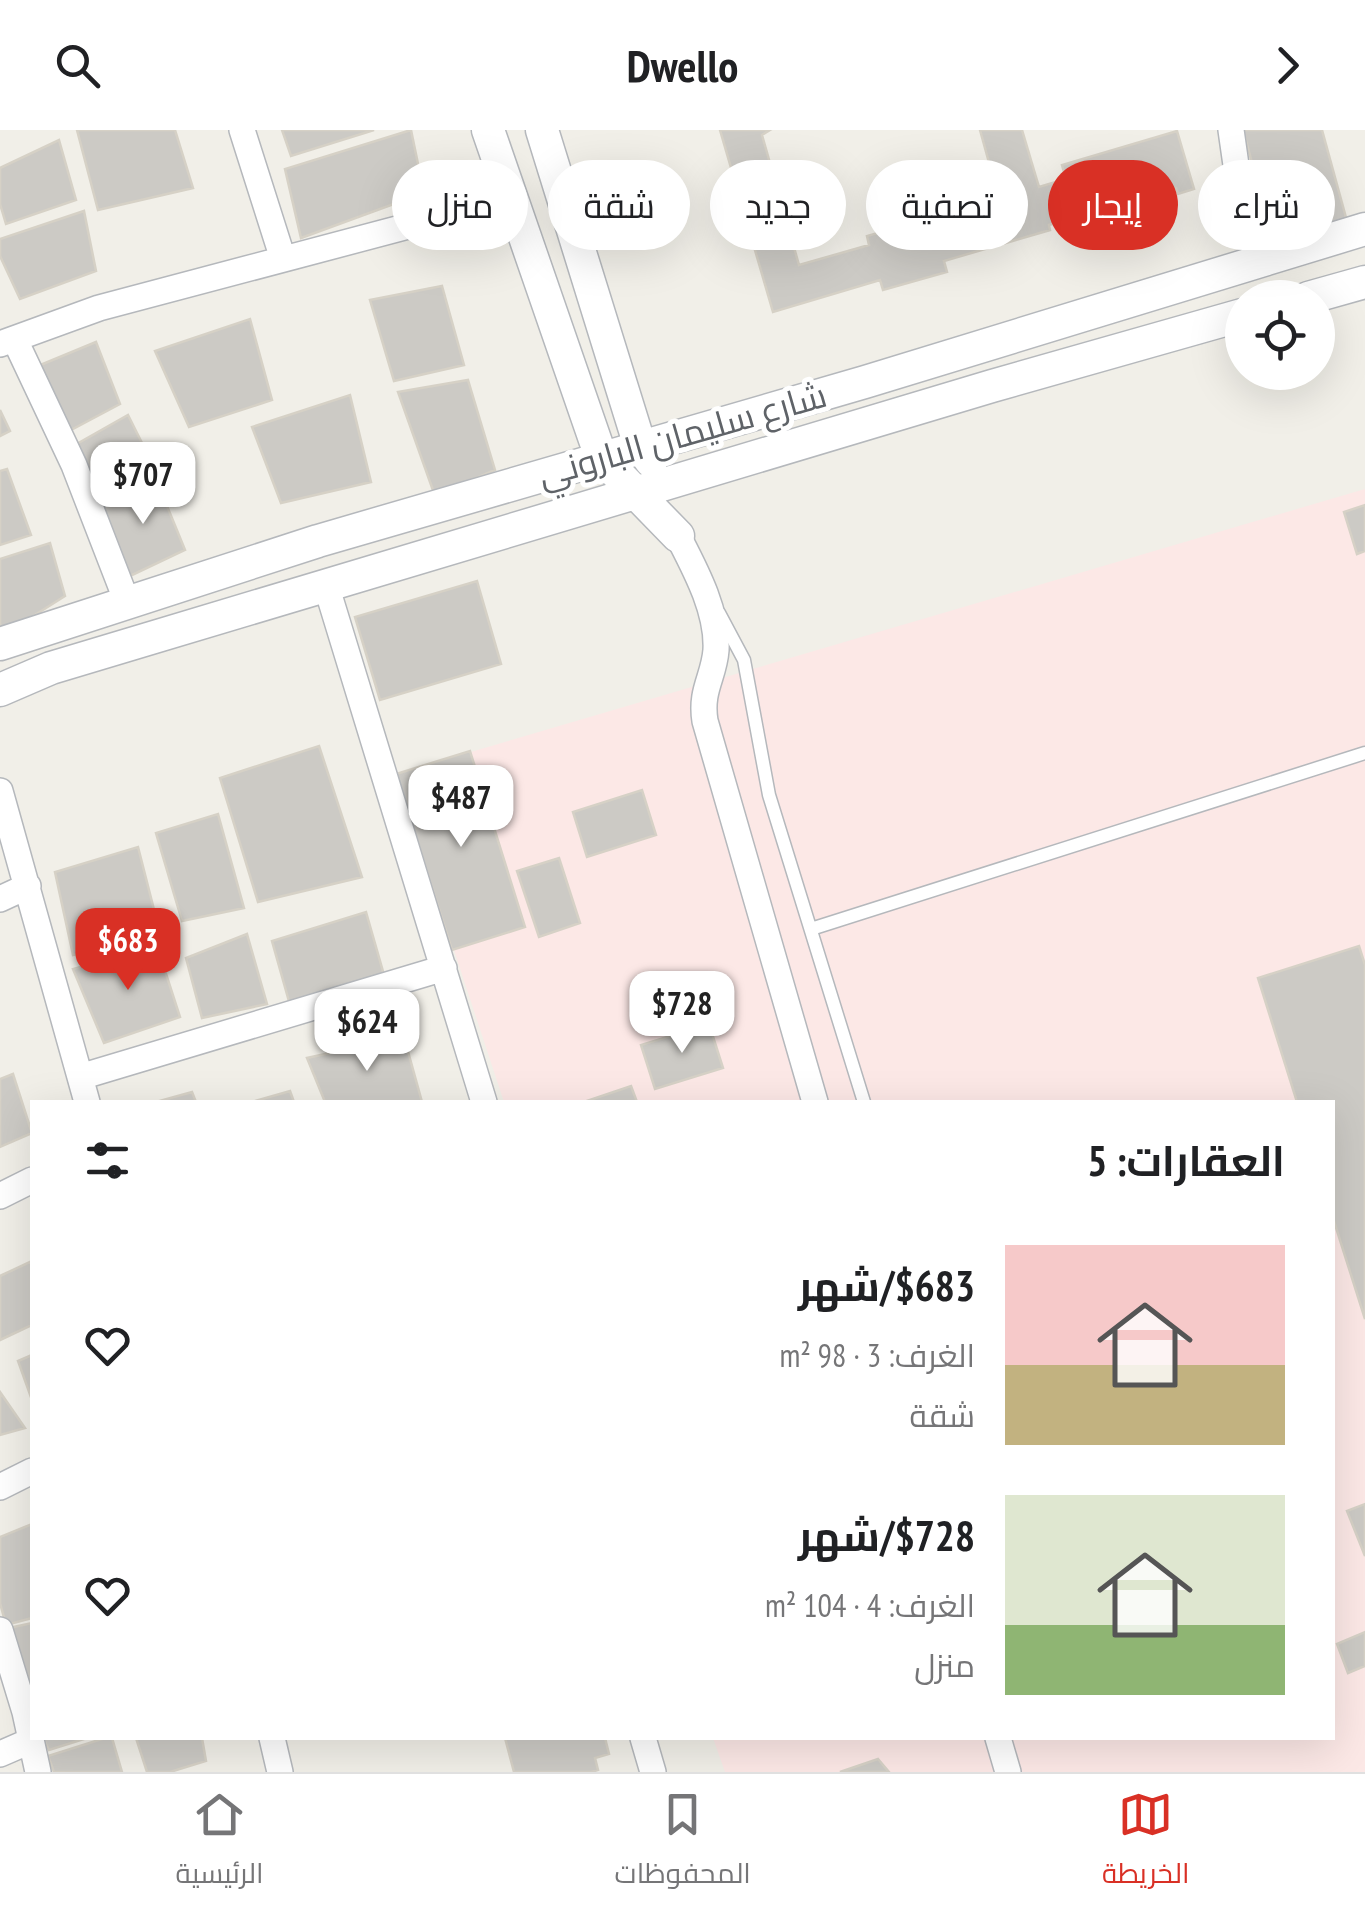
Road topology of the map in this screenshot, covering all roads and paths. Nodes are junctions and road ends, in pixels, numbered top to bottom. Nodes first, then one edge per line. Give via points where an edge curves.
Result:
1 (242, 130) edge
2 (488, 130) edge
3 (542, 130) edge
4 (1231, 130) edge
5 (498, 160) edge
6 (1365, 229) edge
7 (392, 230) edge
8 (528, 250) edge
9 (284, 259) junction
10 (1258, 263) junction
11 (1365, 282) edge
12 (1335, 290) edge
13 (1225, 320) edge
14 (8, 342) edge
15 (640, 446) junction
16 (601, 457) junction
17 (650, 488) junction
18 (678, 536) joint
19 (326, 585) junction
20 (706, 596) junction
21 (127, 602) junction
22 (0, 644) edge
23 (0, 690) edge
24 (1365, 753) edge
25 (0, 791) edge
26 (28, 886) junction
27 (0, 899) edge
28 (811, 929) junction
29 (444, 968) junction
30 (84, 1090) edge
31 (483, 1100) edge
32 (814, 1100) edge
33 (863, 1100) edge
34 (30, 1181) edge
35 (0, 1196) edge
36 (30, 1472) edge
37 (0, 1487) edge
38 (0, 1630) edge
39 (272, 1740) edge
40 (644, 1740) edge
41 (999, 1740) edge
42 (30, 1741) junction
43 (0, 1754) edge
44 (38, 1772) edge
45 (280, 1772) edge
46 (653, 1772) edge
47 (1008, 1772) edge

1 - 9 street
2 - 5 street
3 - 15 street
4 - 10 street
6 - 10 street, شارع سليمان الباروني
7 - 9 street
8 - 16 street
9 - 14 street via 99,308
10 - 15 street, شارع سليمان الباروني
11 - 12 street
13 - 17 street, شارع سليمان الباروني
14 - 21 street via 74,465
15 - 16 street, شارع سليمان الباروني
15 - 17 street
16 - 17 street
16 - 21 street, شارع سليمان الباروني
17 - 18 street
17 - 19 street, شارع سليمان الباروني
18 - 20 street
19 - 23 street, شارع سليمان الباروني
19 - 29 street
20 - 28 lane via 744,660 769,796
20 - 32 street via 716,652 702,704 705,720
21 - 22 street, شارع سليمان الباروني
24 - 28 lane
25 - 26 street
26 - 27 street
26 - 30 street
28 - 33 lane
29 - 30 street
29 - 31 street
34 - 35 street
36 - 37 street
38 - 42 street
39 - 45 street
40 - 46 street
41 - 47 street
42 - 43 street
42 - 44 street

